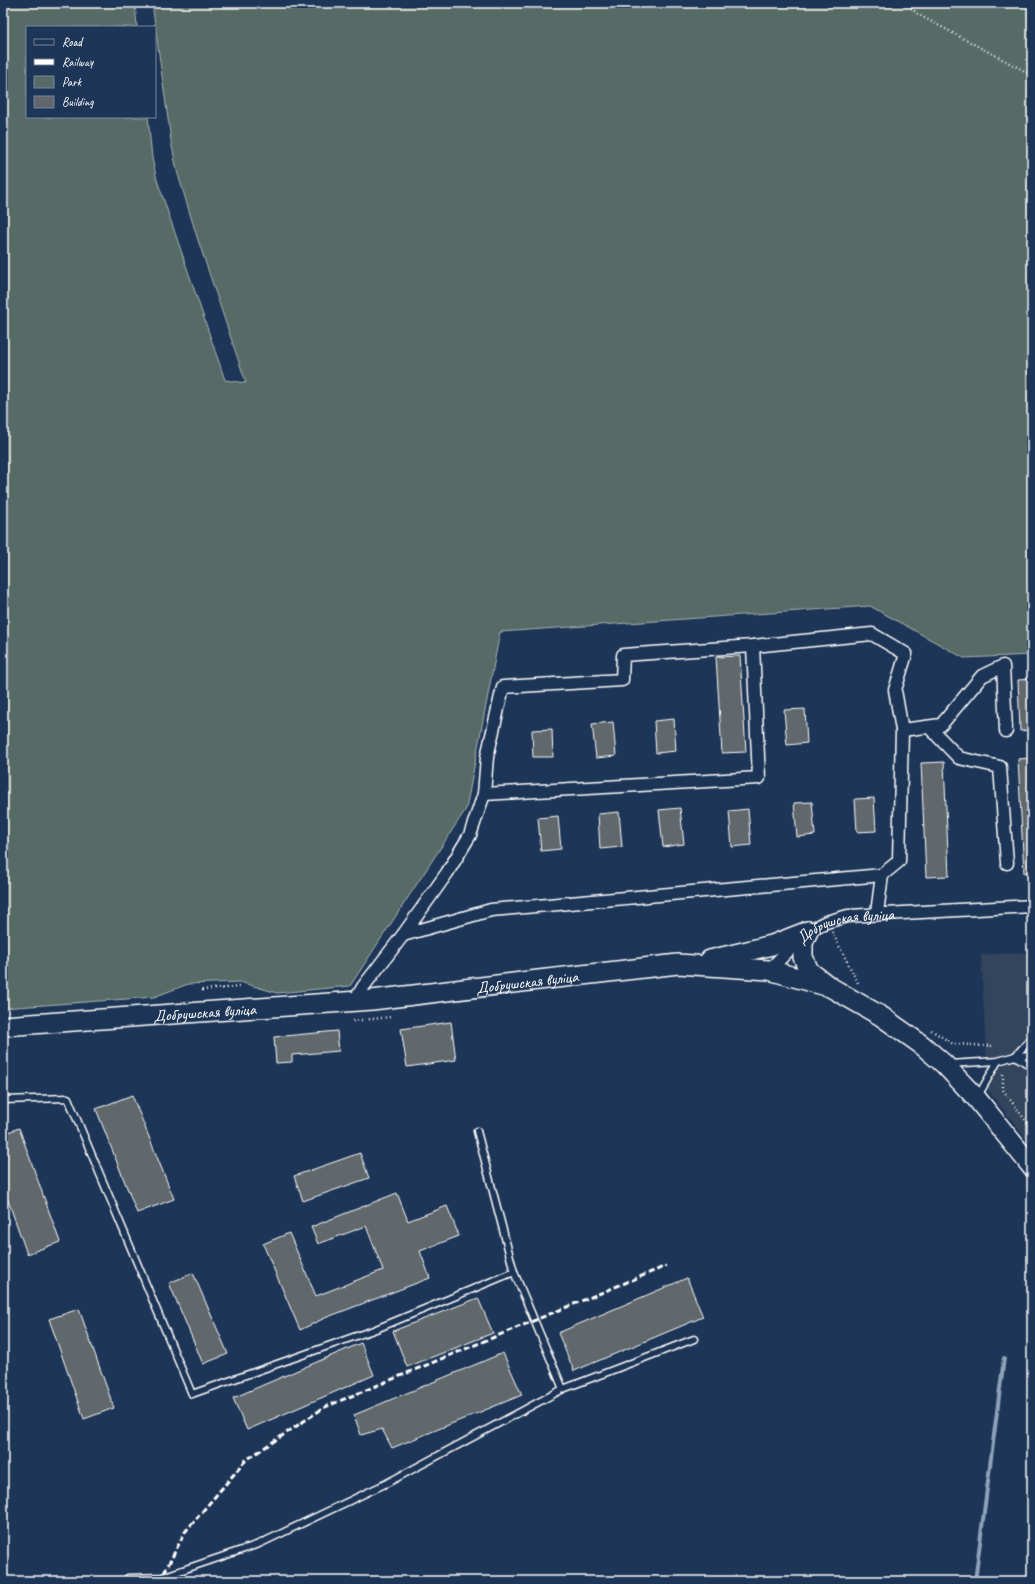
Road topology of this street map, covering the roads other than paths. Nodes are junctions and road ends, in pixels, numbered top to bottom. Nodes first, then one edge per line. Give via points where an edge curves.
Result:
1 (753, 646) junction
2 (929, 727) junction
3 (902, 730) junction
4 (1006, 731) dead end
5 (484, 794) junction
6 (1007, 863) dead end
7 (882, 875) junction
8 (1032, 906) edge
9 (877, 914) junction
10 (808, 931) junction
11 (403, 935) junction
12 (678, 964) junction
13 (769, 970) junction
14 (830, 987) junction
15 (354, 1002) junction
16 (3, 1026) edge
17 (1032, 1042) edge
18 (1032, 1055) edge
19 (1015, 1056) junction
20 (998, 1061) junction
21 (944, 1064) junction
22 (1032, 1065) edge
23 (977, 1099) junction
24 (3, 1100) edge
25 (477, 1131) dead end
26 (1032, 1166) edge
27 (514, 1272) junction
28 (694, 1339) dead end
29 (563, 1389) junction
30 (125, 1581) edge

1 - 3 street via 872,634 906,654 896,690
1 - 5 street via 623,655 622,680 503,687 486,757
1 - 5 street via 759,778
2 - 3 street
2 - 4 street via 941,725 982,676 1003,666
2 - 6 street via 960,758 1000,766
3 - 7 street via 899,861
5 - 11 street via 470,835 447,873
7 - 9 street
7 - 11 street via 491,910
8 - 9 street, Добрушская вуліца
9 - 10 street, Добрушская вуліца via 848,916 826,922
10 - 12 main road via 772,946 722,958
10 - 13 street, Добрушская вуліца
10 - 14 main road via 803,943 803,957 809,972
11 - 15 street via 363,986
12 - 13 main road, Добрушская вуліца
12 - 15 main road, Добрушская вуліца
13 - 14 main road
14 - 21 main road via 881,1016
15 - 16 main road, Добрушская вуліца
17 - 19 lane via 1028,1042
18 - 19 lane
19 - 20 lane
19 - 22 lane
20 - 21 lane
20 - 23 lane
21 - 23 main road
23 - 26 main road
24 - 27 lane via 68,1098 192,1394 376,1329
25 - 27 lane
27 - 29 lane
28 - 29 lane
29 - 30 lane via 387,1484 259,1544 162,1577 128,1578

